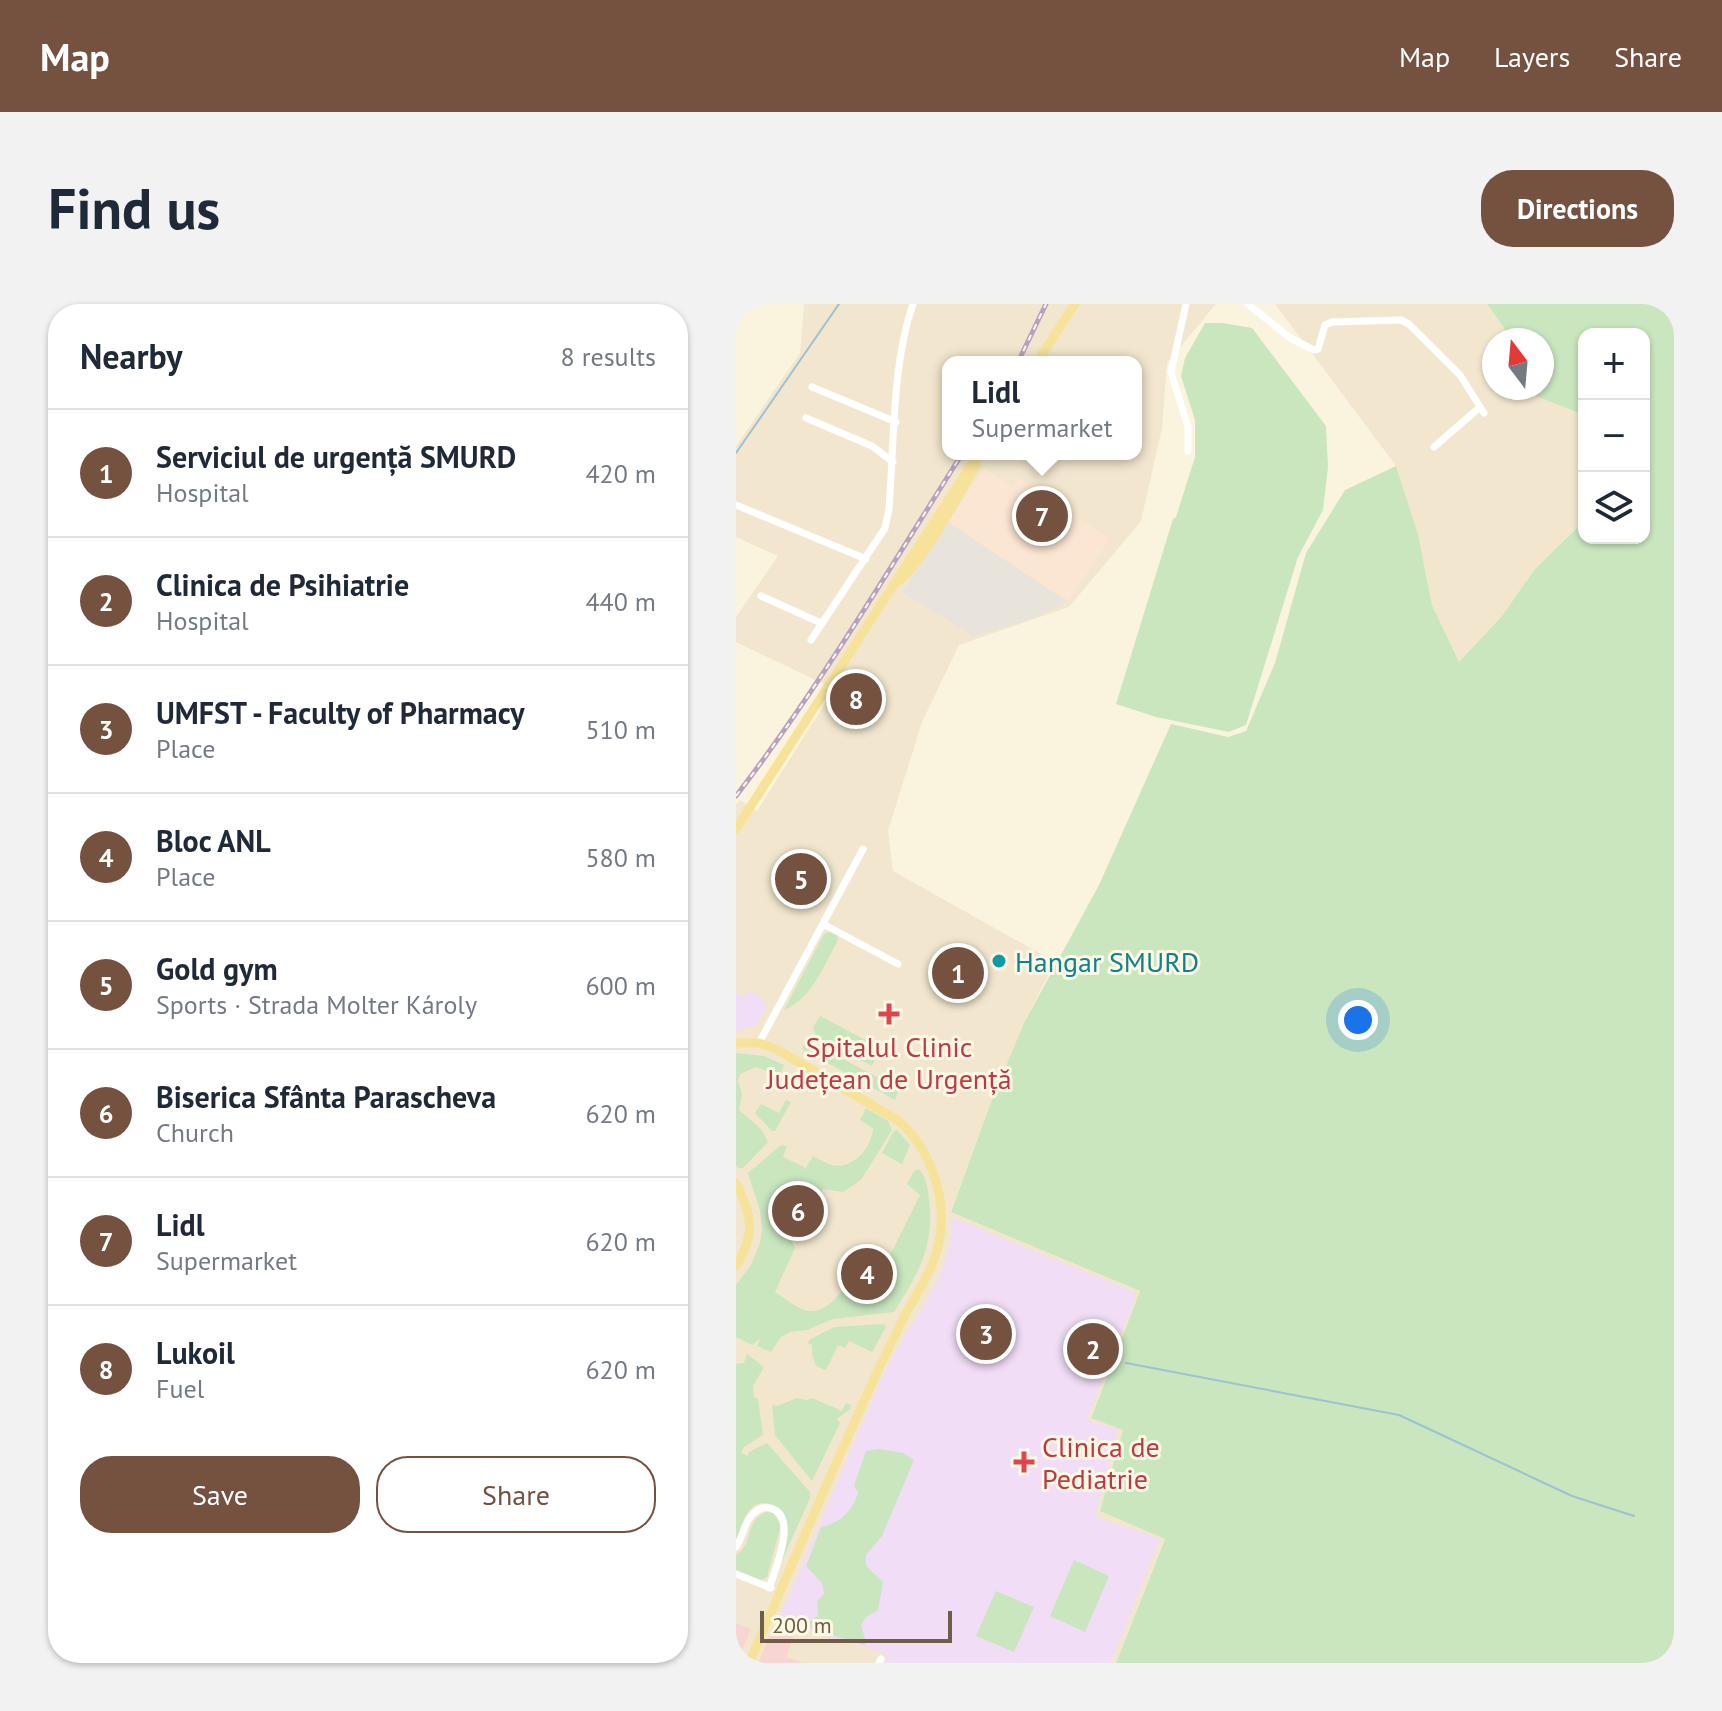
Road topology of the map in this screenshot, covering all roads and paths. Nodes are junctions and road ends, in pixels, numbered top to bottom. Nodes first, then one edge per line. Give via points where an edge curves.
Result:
1 (913, 304) edge
2 (1075, 304) edge
3 (1186, 304) edge
4 (1248, 304) edge
5 (1041, 356) edge
6 (812, 387) dead end
7 (806, 418) dead end
8 (896, 422) junction
9 (1434, 447) dead end
10 (1188, 451) dead end
11 (974, 460) edge
12 (893, 462) junction
13 (736, 505) edge
14 (866, 559) junction
15 (761, 596) dead end
16 (821, 623) junction
17 (811, 640) dead end
18 (736, 829) edge
19 (863, 849) dead end
20 (823, 924) junction
21 (898, 964) dead end
22 (736, 1043) edge
23 (759, 1043) junction
24 (736, 1183) edge
25 (736, 1266) edge
26 (736, 1547) edge
27 (736, 1574) edge
28 (769, 1588) junction
29 (780, 1592) junction
30 (749, 1663) edge

1 - 8 street
2 - 5 main road
3 - 10 street via 1171,372 1188,427
4 - 9 street via 1314,350 1332,322 1409,324 1460,375 1482,410
6 - 8 street
7 - 12 street via 872,446
8 - 12 street
11 - 18 main road
12 - 14 street via 888,518
13 - 14 street
14 - 16 street
15 - 16 street
16 - 17 street
19 - 20 street
20 - 21 street
20 - 23 street
22 - 23 main road
23 - 29 main road via 803,1063 906,1127 932,1170 942,1218 937,1256 866,1397
24 - 25 main road via 750,1220 746,1250
26 - 28 street via 755,1511 772,1508 782,1516 783,1542
27 - 28 street
28 - 29 street
29 - 30 main road

